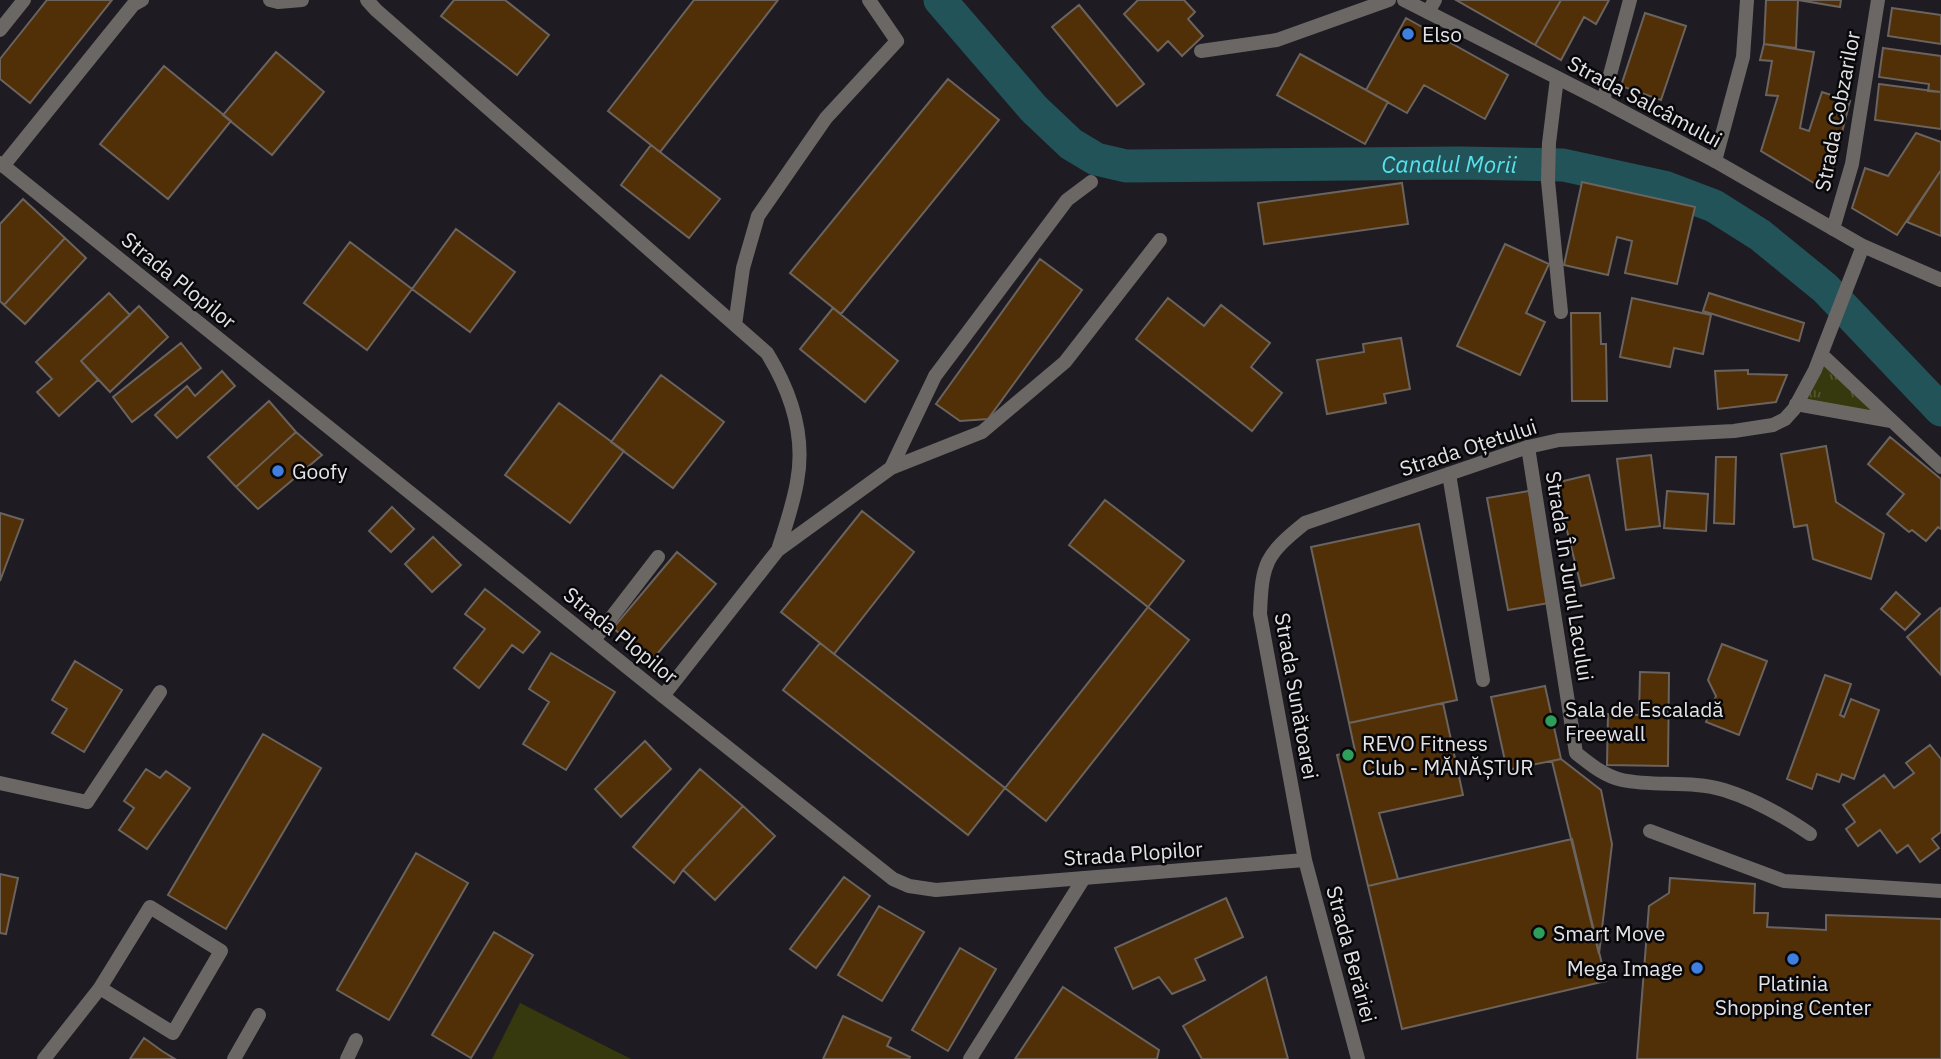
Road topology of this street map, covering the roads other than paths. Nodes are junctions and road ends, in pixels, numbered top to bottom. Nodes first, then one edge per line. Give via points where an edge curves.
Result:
1 (24, 0) edge
2 (270, 0) edge
3 (302, 0) edge
4 (366, 0) edge
5 (869, 0) edge
6 (1389, 0) edge
7 (1404, 0) edge
8 (1630, 0) edge
9 (1747, 0) edge
10 (1878, 0) edge
11 (138, 3) edge
12 (1432, 6) edge
13 (0, 30) edge
14 (1201, 51) dead end
15 (1557, 78) junction
16 (1602, 101) junction
17 (1715, 161) junction
18 (2, 165) edge
19 (1091, 182) dead end
20 (1833, 229) junction
21 (1160, 240) dead end
22 (1863, 247) junction
23 (1941, 280) edge
24 (1561, 312) dead end
25 (735, 325) junction
26 (1821, 354) junction
27 (1796, 404) junction
28 (1892, 421) junction
29 (1528, 447) junction
30 (1941, 467) edge
31 (891, 468) junction
32 (1449, 474) junction
33 (1281, 542) joint
34 (778, 550) junction
35 (658, 557) dead end
36 (594, 640) junction
37 (1483, 680) dead end
38 (160, 692) dead end
39 (663, 696) junction
40 (0, 783) edge
41 (1650, 831) dead end
42 (1810, 834) dead end
43 (1305, 860) junction
44 (1084, 878) junction
45 (1941, 891) edge
46 (100, 988) junction
47 (259, 1015) dead end
48 (356, 1040) dead end
49 (44, 1059) edge
50 (233, 1059) edge
51 (347, 1059) edge
52 (970, 1059) edge
53 (1359, 1059) edge

1 - 13 street
2 - 3 street
4 - 25 street
5 - 25 street via 897,41 826,118 758,216 743,268
6 - 14 street via 1277,40
7 - 12 street, Strada Salcâmului
8 - 16 street
9 - 17 street via 1742,57
10 - 20 street, Strada Cobzarilor via 1852,164
11 - 18 street
12 - 15 street, Strada Salcâmului
15 - 16 street, Strada Salcâmului
15 - 24 street via 1548,181
16 - 17 street, Strada Salcâmului
17 - 20 street, Strada Salcâmului
18 - 36 street, Strada Plopilor
19 - 31 street via 1067,200 935,376
20 - 22 street, Strada Salcâmului
21 - 31 street via 1065,362 982,432
22 - 23 street, Strada Salcâmului
22 - 26 street, Strada Oțetului
25 - 34 street via 767,353 795,410 801,448 797,482
26 - 27 street, Strada Oțetului
26 - 28 street
27 - 28 street
27 - 29 street, Strada Oțetului via 1785,419 1760,428 1559,440
28 - 30 street
29 - 32 street, Strada Oțetului
29 - 42 street, Strada În Jurul Lacului via 1576,753 1621,780 1722,790 1776,811
31 - 34 street
32 - 33 street, Strada Oțetului via 1305,523
32 - 37 street
33 - 43 street, Strada Sunătoarei via 1263,575 1260,614
34 - 39 street
35 - 36 street
36 - 39 street, Strada Plopilor
38 - 40 street via 87,802
39 - 44 street, Strada Plopilor via 870,861 909,886 936,890
41 - 45 street via 1783,881
43 - 44 street, Strada Plopilor
43 - 53 street, Strada Berăriei
44 - 52 street
46 - 46 street via 173,1033 221,951 150,907
46 - 49 street
47 - 50 street
48 - 51 street

